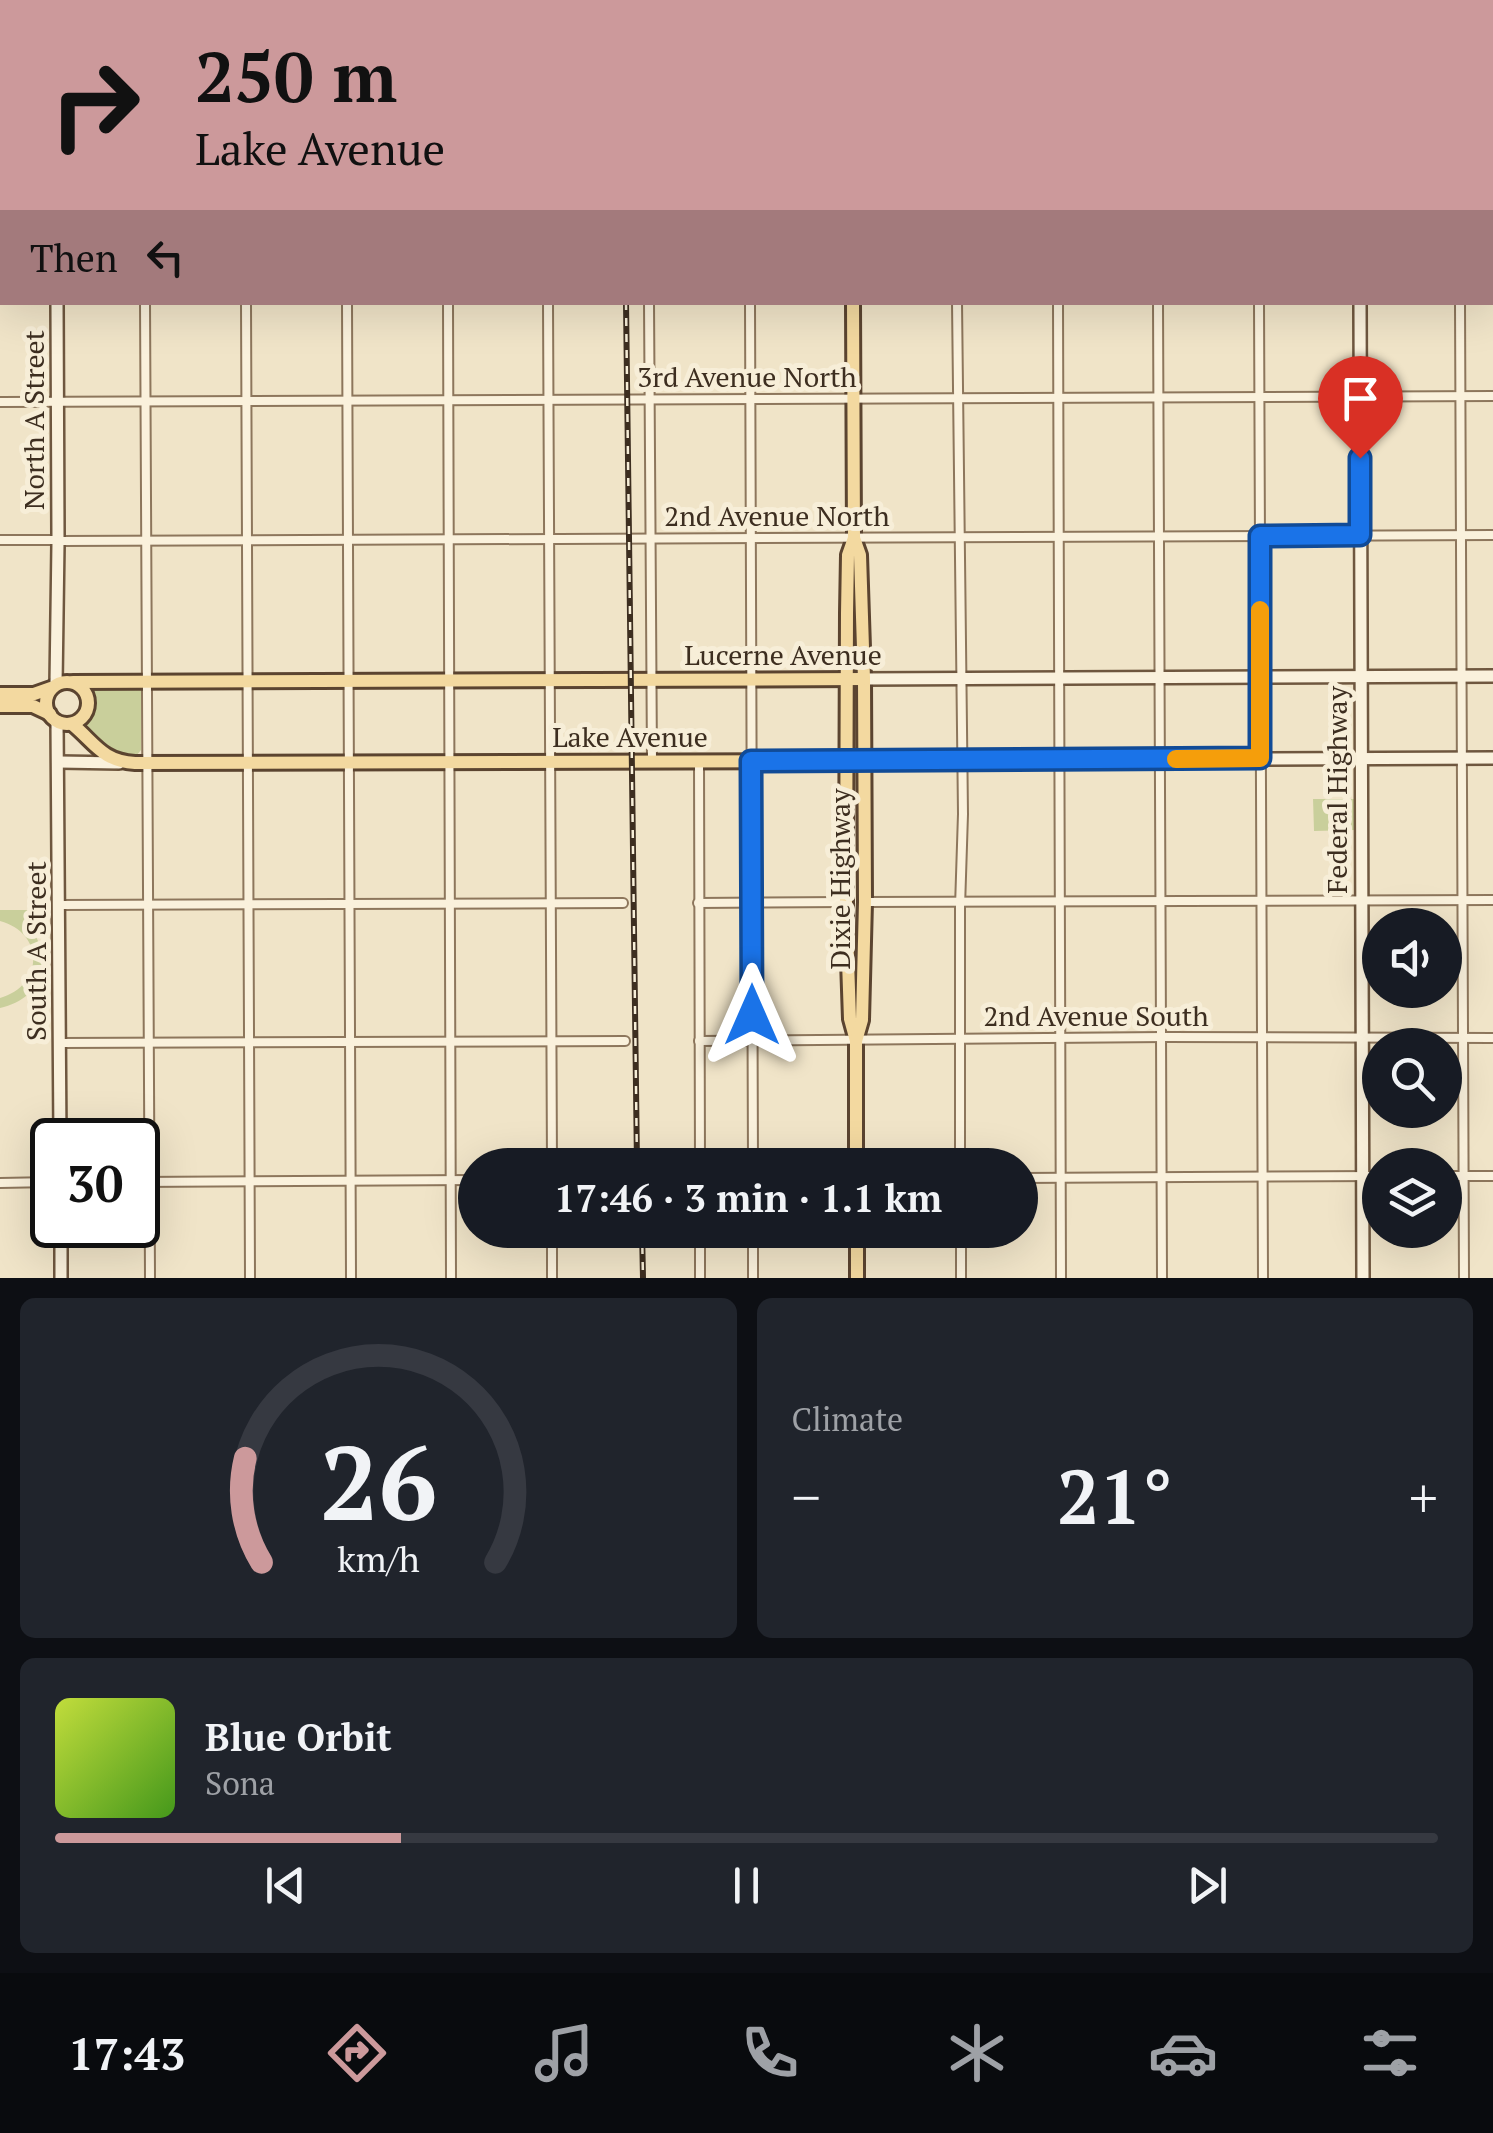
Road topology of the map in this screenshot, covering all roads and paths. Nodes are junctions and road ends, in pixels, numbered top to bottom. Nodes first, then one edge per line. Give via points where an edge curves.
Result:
1 (58, 305) edge
2 (146, 305) edge
3 (246, 305) edge
4 (347, 305) edge
5 (448, 305) edge
6 (548, 305) edge
7 (649, 305) edge
8 (750, 305) edge
9 (853, 305) edge
10 (957, 305) edge
11 (1058, 305) edge
12 (1158, 305) edge
13 (1259, 305) edge
14 (1360, 305) edge
15 (1460, 305) edge
16 (1460, 396) junction
17 (1493, 396) edge
18 (1259, 397) junction
19 (1360, 397) junction
20 (649, 398) junction
21 (750, 398) junction
22 (958, 398) junction
23 (1058, 398) junction
24 (1159, 398) junction
25 (548, 399) junction
26 (854, 399) junction
27 (448, 400) junction
28 (247, 401) junction
29 (348, 401) junction
30 (0, 402) edge
31 (58, 402) junction
32 (146, 402) junction
33 (1360, 535) junction
34 (1461, 535) junction
35 (1493, 535) edge
36 (1058, 536) junction
37 (1159, 536) junction
38 (1260, 536) junction
39 (650, 537) junction
40 (960, 537) junction
41 (549, 538) junction
42 (750, 538) junction
43 (854, 538) junction
44 (348, 539) junction
45 (449, 539) junction
46 (0, 540) edge
47 (58, 540) junction
48 (146, 540) junction
49 (248, 540) junction
50 (1462, 676) junction
51 (1493, 676) edge
52 (1260, 677) junction
53 (962, 678) junction
54 (1059, 678) junction
55 (1160, 678) junction
56 (1361, 678) junction
57 (751, 679) junction
58 (846, 679) junction
59 (348, 680) junction
60 (449, 680) junction
61 (550, 680) junction
62 (650, 680) junction
63 (864, 680) junction
64 (248, 681) junction
65 (146, 682) junction
66 (63, 684) junction
67 (0, 694) edge
68 (0, 706) edge
69 (62, 721) junction
70 (58, 757) junction
71 (1260, 758) junction
72 (1362, 758) junction
73 (1462, 758) junction
74 (1493, 758) edge
75 (652, 760) junction
76 (699, 760) junction
77 (962, 760) junction
78 (1060, 760) junction
79 (1160, 760) junction
80 (751, 761) junction
81 (846, 761) junction
82 (864, 761) junction
83 (127, 762) junction
84 (349, 762) junction
85 (450, 762) junction
86 (550, 762) junction
87 (148, 763) junction
88 (248, 763) junction
89 (1362, 899) junction
90 (1261, 900) junction
91 (1462, 900) junction
92 (1493, 900) edge
93 (1060, 901) junction
94 (1161, 901) junction
95 (698, 902) junction
96 (752, 902) junction
97 (846, 902) junction
98 (865, 902) junction
99 (960, 902) junction
100 (551, 903) junction
101 (623, 903) dead end
102 (249, 904) junction
103 (350, 904) junction
104 (450, 904) junction
105 (60, 905) junction
106 (148, 905) junction
107 (1362, 1028) edge
108 (1362, 1037) edge
109 (1060, 1038) junction
110 (1161, 1038) junction
111 (1261, 1038) junction
112 (1463, 1038) junction
113 (1493, 1038) edge
114 (960, 1039) junction
115 (625, 1041) dead end
116 (699, 1041) junction
117 (752, 1041) junction
118 (856, 1041) junction
119 (250, 1042) junction
120 (350, 1042) junction
121 (450, 1042) junction
122 (551, 1042) junction
123 (60, 1043) junction
124 (149, 1043) junction
125 (60, 1118) edge
126 (149, 1118) edge
127 (552, 1148) edge
128 (700, 1148) edge
129 (753, 1148) edge
130 (856, 1148) edge
131 (960, 1148) edge
132 (1362, 1176) edge
133 (1464, 1176) junction
134 (1493, 1176) edge
135 (1262, 1177) junction
136 (1038, 1178) edge
137 (1061, 1178) junction
138 (1162, 1178) junction
139 (451, 1180) junction
140 (458, 1180) edge
141 (350, 1181) junction
142 (30, 1182) edge
143 (160, 1182) edge
144 (250, 1182) junction
145 (0, 1183) edge
146 (61, 1248) edge
147 (150, 1248) edge
148 (552, 1248) edge
149 (700, 1248) edge
150 (753, 1248) edge
151 (857, 1248) edge
152 (961, 1248) edge
153 (1363, 1248) edge
154 (61, 1278) edge
155 (150, 1278) edge
156 (250, 1278) edge
157 (351, 1278) edge
158 (452, 1278) edge
159 (552, 1278) edge
160 (700, 1278) edge
161 (753, 1278) edge
162 (857, 1278) edge
163 (961, 1278) edge
164 (1062, 1278) edge
165 (1162, 1278) edge
166 (1263, 1278) edge
167 (1363, 1278) edge
168 (1464, 1278) edge

1 - 31 main road, North A Street
2 - 32 street
3 - 28 street
4 - 29 street
5 - 27 street
6 - 25 street
7 - 20 street
8 - 21 street
9 - 26 main road, Dixie Highway
10 - 22 street
11 - 23 street
12 - 24 street
13 - 18 street
14 - 19 main road, Federal Highway
15 - 16 street
16 - 17 street, 3rd Avenue North
16 - 19 street, 3rd Avenue North
16 - 34 street
18 - 19 street, 3rd Avenue North
18 - 24 street, 3rd Avenue North
18 - 38 street
19 - 33 main road, Federal Highway
20 - 21 street, 3rd Avenue North
20 - 25 street, 3rd Avenue North
20 - 39 street
21 - 26 street, 3rd Avenue North
21 - 42 street
22 - 23 street, 3rd Avenue North
22 - 26 street, 3rd Avenue North
22 - 40 street
23 - 24 street, 3rd Avenue North
23 - 36 street
24 - 37 street
25 - 27 street, 3rd Avenue North
25 - 41 street
26 - 43 main road, Dixie Highway
27 - 29 street, 3rd Avenue North
27 - 45 street
28 - 29 street, 3rd Avenue North
28 - 32 street, 3rd Avenue North
28 - 49 street
29 - 44 street
30 - 31 street, 3rd Avenue North
31 - 32 street, 3rd Avenue North
31 - 47 main road, North A Street
32 - 48 street
33 - 34 street, 2nd Avenue North
33 - 38 street, 2nd Avenue North
33 - 56 main road, Federal Highway
34 - 35 street, 2nd Avenue North
34 - 50 street
36 - 37 street, 2nd Avenue North
36 - 40 street, 2nd Avenue North
36 - 54 street
37 - 38 street, 2nd Avenue North
37 - 55 street
38 - 52 street
39 - 41 street, 2nd Avenue North
39 - 42 street, 2nd Avenue North
39 - 62 street
40 - 43 street, 2nd Avenue North
40 - 53 street
41 - 45 street, 2nd Avenue North
41 - 61 street
42 - 43 street, 2nd Avenue North
42 - 57 street
43 - 58 main road, Dixie Highway via 848,555
43 - 63 main road, Dixie Highway
44 - 45 street, 2nd Avenue North
44 - 49 street, 2nd Avenue North
44 - 59 street
45 - 60 street
46 - 47 street, 2nd Avenue North
47 - 48 street, 2nd Avenue North
47 - 66 main road, North A Street
48 - 49 street, 2nd Avenue North
48 - 65 street
49 - 64 street
50 - 51 main road, Lucerne Avenue
50 - 56 main road, Lucerne Avenue
50 - 73 street
52 - 55 main road, Lucerne Avenue
52 - 56 main road, Lucerne Avenue
52 - 71 street
53 - 54 main road, Lucerne Avenue
53 - 63 main road, Lucerne Avenue
53 - 77 street
54 - 55 main road, Lucerne Avenue
54 - 78 street
55 - 79 street
56 - 72 main road, Federal Highway
57 - 58 main road, Lucerne Avenue
57 - 62 main road, Lucerne Avenue
57 - 80 street
58 - 63 main road, Lucerne Avenue
58 - 81 main road, Dixie Highway
59 - 60 main road, Lucerne Avenue
59 - 64 main road, Lucerne Avenue
59 - 84 street
60 - 61 main road, Lucerne Avenue
60 - 85 street
61 - 62 main road, Lucerne Avenue
61 - 86 street
62 - 75 street
63 - 82 main road, Dixie Highway
64 - 65 main road, Lucerne Avenue
64 - 88 street
65 - 66 main road, Lucerne Avenue
65 - 87 street
66 - 67 main road, Lucerne Avenue via 34,694
66 - 69 main road via 46,700
66 - 69 main road via 84,691 88,705 84,716
68 - 69 main road via 33,706
69 - 70 main road
69 - 83 main road, Lake Avenue via 100,752
70 - 83 main road, Lake Avenue
70 - 105 main road, South A Street
71 - 72 main road, Lake Avenue
71 - 79 main road, Lake Avenue
71 - 90 street
72 - 73 main road, Lake Avenue
72 - 89 main road, Federal Highway
73 - 74 main road, Lake Avenue
73 - 91 street
75 - 76 main road, Lake Avenue
75 - 86 main road, Lake Avenue
76 - 80 main road, Lake Avenue
76 - 95 street
77 - 78 main road, Lake Avenue
77 - 82 main road, Lake Avenue
77 - 99 street
78 - 79 main road, Lake Avenue
78 - 93 street
79 - 94 street
80 - 81 main road, Lake Avenue
80 - 96 street
81 - 82 main road, Lake Avenue
81 - 97 main road, Dixie Highway
82 - 98 main road, Dixie Highway
83 - 87 main road, Lake Avenue
84 - 85 main road, Lake Avenue
84 - 88 main road, Lake Avenue
84 - 103 street
85 - 86 main road, Lake Avenue
85 - 104 street
86 - 100 street
87 - 88 main road, Lake Avenue
87 - 106 street
88 - 102 street
89 - 90 street
89 - 91 street
89 - 107 main road, Federal Highway
90 - 94 street
90 - 111 street
91 - 92 street
91 - 112 street
93 - 94 street
93 - 99 street
93 - 109 street
94 - 110 street
95 - 96 street
95 - 116 street
96 - 97 street
96 - 117 street
97 - 118 main road, Dixie Highway
98 - 99 street
98 - 118 main road, Dixie Highway
99 - 114 street
100 - 101 street
100 - 104 street
100 - 122 street
102 - 103 street
102 - 106 street
102 - 119 street
103 - 104 street
103 - 120 street
104 - 121 street
105 - 106 street
105 - 123 main road, South A Street
106 - 124 street
108 - 111 street, 2nd Avenue South
109 - 110 street, 2nd Avenue South
109 - 114 street, 2nd Avenue South
109 - 137 street
110 - 111 street, 2nd Avenue South
110 - 138 street
111 - 135 street
112 - 113 street, 2nd Avenue South
112 - 133 street
114 - 118 street, 2nd Avenue South
114 - 131 street
115 - 122 street
116 - 117 street, 2nd Avenue South
116 - 128 street
117 - 118 street, 2nd Avenue South
117 - 129 street
118 - 130 main road, Dixie Highway
119 - 120 street
119 - 124 street
119 - 144 street
120 - 121 street
120 - 141 street
121 - 122 street
121 - 139 street
122 - 127 street
123 - 124 street
123 - 125 main road, South A Street
124 - 126 street
132 - 135 street
133 - 134 street
133 - 168 street
135 - 138 street
135 - 166 street
136 - 137 street
137 - 138 street
137 - 164 street
138 - 165 street
139 - 140 street
139 - 141 street
139 - 158 street
141 - 144 street
141 - 157 street
142 - 145 street
143 - 144 street
144 - 156 street
146 - 154 main road
147 - 155 street
148 - 159 street
149 - 160 street
150 - 161 street
151 - 162 main road
152 - 163 street
153 - 167 main road, Federal Highway

